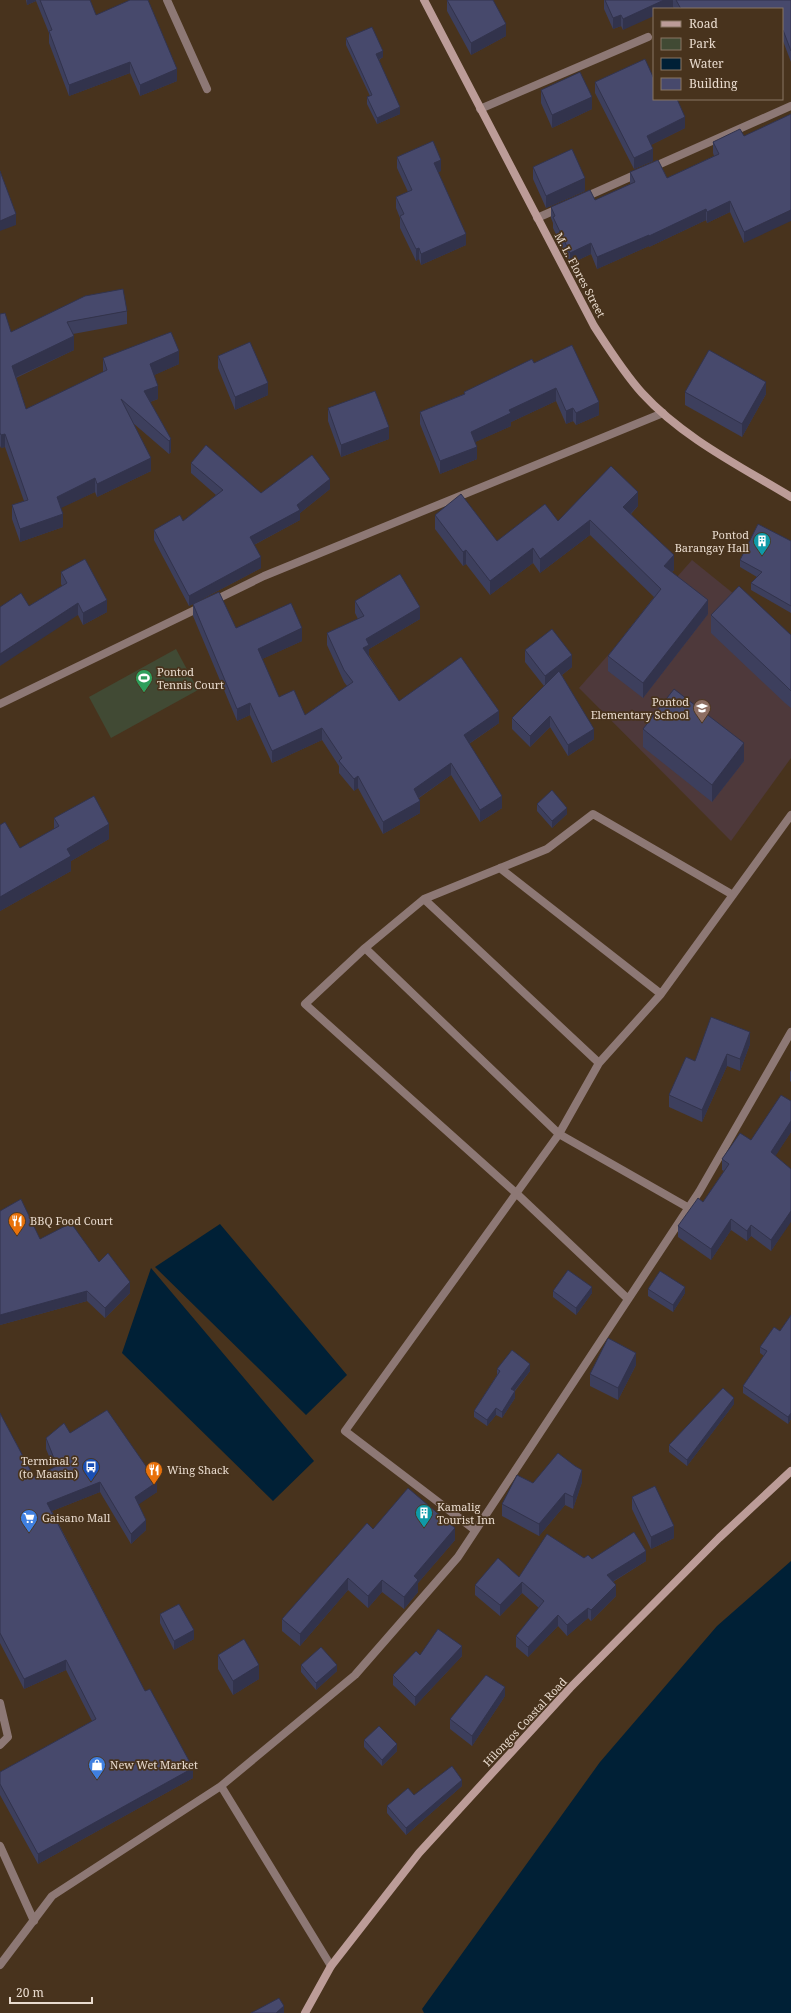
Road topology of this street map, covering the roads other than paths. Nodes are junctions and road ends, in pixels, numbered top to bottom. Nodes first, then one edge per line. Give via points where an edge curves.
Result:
1 (167, 0) edge
2 (424, 0) edge
3 (648, 37) dead end
4 (207, 89) dead end
5 (791, 106) edge
6 (480, 109) junction
7 (537, 218) junction
8 (663, 413) junction
9 (791, 497) edge
10 (0, 704) edge
11 (791, 814) edge
12 (500, 868) junction
13 (733, 895) junction
14 (424, 899) junction
15 (365, 948) junction
16 (661, 994) junction
17 (791, 1032) edge
18 (599, 1063) junction
19 (559, 1134) junction
20 (516, 1193) junction
21 (689, 1208) junction
22 (628, 1299) junction
23 (791, 1471) edge
24 (475, 1530) junction
25 (0, 1704) edge
26 (0, 1745) edge
27 (221, 1786) junction
28 (0, 1846) edge
29 (34, 1921) junction
30 (0, 1965) edge
31 (331, 1966) junction
32 (305, 2013) edge

1 - 4 street
2 - 6 street, M. L. Flores Street
3 - 6 street
5 - 7 street
6 - 7 street, M. L. Flores Street
7 - 8 street, M. L. Flores Street via 594,326 642,393
8 - 9 street, M. L. Flores Street via 700,442
8 - 10 street via 264,576
11 - 13 street
12 - 13 street via 547,849 593,814
12 - 14 street
12 - 16 street
13 - 16 street
14 - 15 street
14 - 18 street
15 - 19 street
15 - 20 street via 305,1004
16 - 18 street
17 - 21 street
18 - 19 street
19 - 20 street
19 - 21 street
20 - 22 street
20 - 24 street via 345,1431
21 - 22 street
22 - 24 street
23 - 31 street, Hilongos Coastal Road via 719,1538 570,1688 419,1853
24 - 27 street via 458,1557 355,1676
25 - 26 street via 8,1737
27 - 29 street via 52,1896
27 - 31 street
28 - 29 street
29 - 30 street
31 - 32 street, Hilongos Coastal Road

